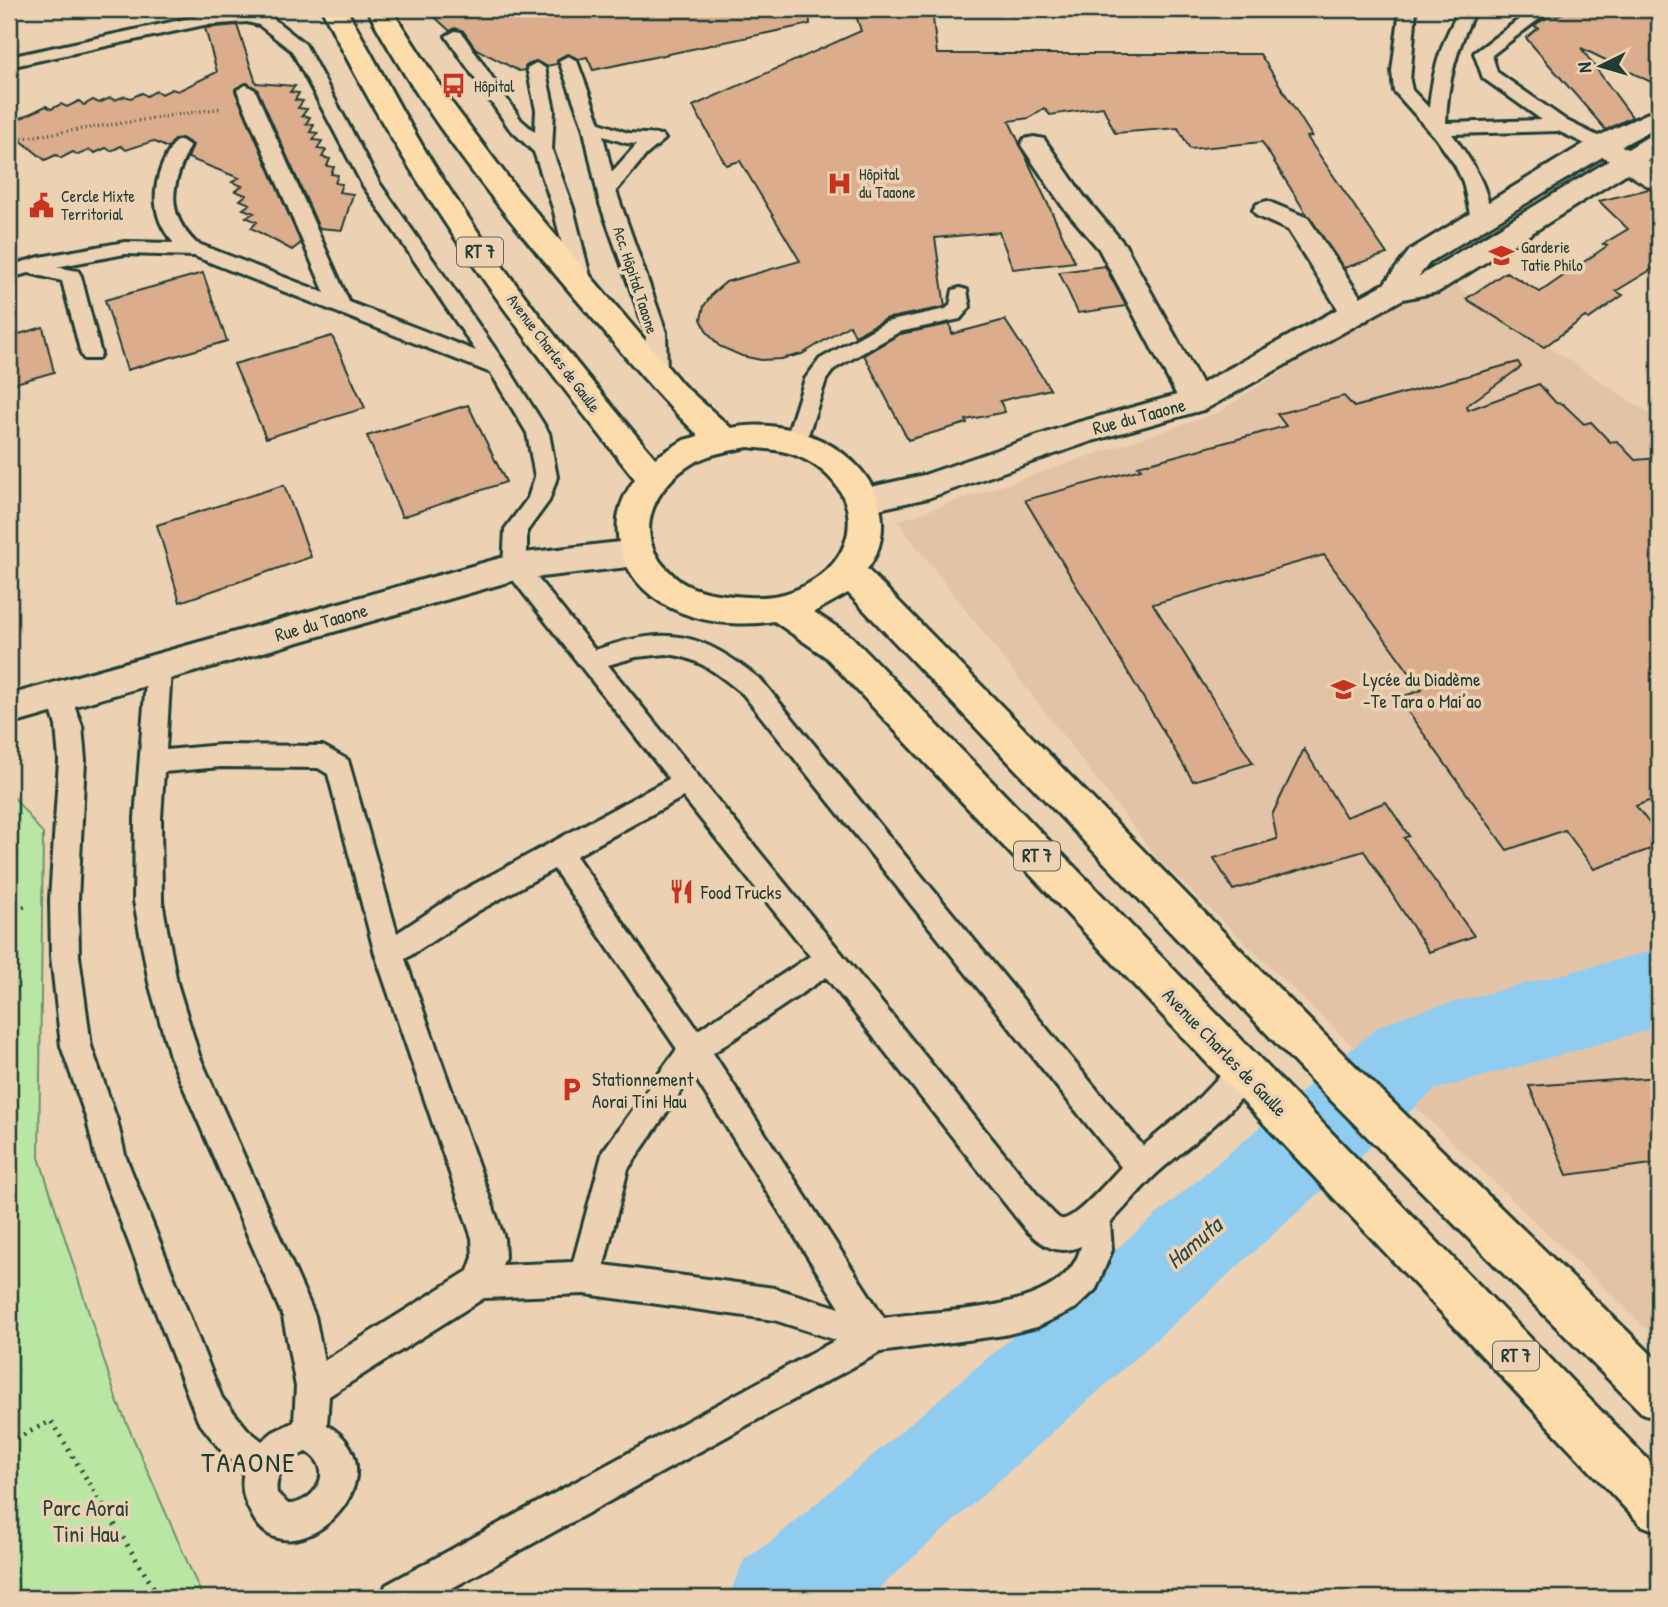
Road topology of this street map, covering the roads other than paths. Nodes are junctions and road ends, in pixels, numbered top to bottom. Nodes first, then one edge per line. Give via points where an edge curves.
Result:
1 (269, 9) edge
2 (334, 9) edge
3 (379, 9) edge
4 (1408, 9) edge
5 (1468, 9) edge
6 (1544, 9) edge
7 (247, 17) junction
8 (455, 36) dead end
9 (568, 61) dead end
10 (9, 62) edge
11 (536, 68) dead end
12 (1444, 69) junction
13 (1489, 74) junction
14 (248, 96) road end
15 (1659, 116) edge
16 (592, 125) junction
17 (1561, 125) junction
18 (1437, 129) junction
19 (1659, 142) edge
20 (1034, 145) dead end
21 (1602, 145) junction
22 (181, 146) dead end
23 (543, 150) junction
24 (1631, 161) junction
25 (1659, 183) edge
26 (606, 191) junction
27 (1267, 210) dead end
28 (1479, 219) junction
29 (195, 250) junction
30 (100, 252) junction
31 (18, 269) edge
32 (71, 276) junction
33 (583, 288) junction
34 (1395, 291) junction
35 (960, 295) dead end
36 (341, 307) junction
37 (1356, 313) junction
38 (91, 354) dead end
39 (498, 368) junction
40 (656, 371) junction
41 (1195, 401) junction
42 (723, 439) junction
43 (796, 442) junction
44 (652, 477) junction
45 (865, 500) junction
46 (637, 553) junction
47 (515, 567) junction
48 (848, 571) junction
49 (781, 608) junction
50 (590, 661) junction
51 (159, 668) junction
52 (59, 696) junction
53 (9, 710) edge
54 (152, 762) junction
55 (687, 782) junction
56 (558, 853) junction
57 (389, 954) junction
58 (829, 959) junction
59 (694, 1049) junction
60 (1244, 1071) junction
61 (1141, 1168) junction
62 (1094, 1218) junction
63 (584, 1278) junction
64 (480, 1282) junction
65 (876, 1336) junction
66 (313, 1387) junction
67 (1659, 1396) edge
68 (310, 1434) junction
69 (264, 1465) junction
70 (1659, 1507) edge
71 (399, 1598) edge

1 - 7 lane
2 - 44 main road, Avenue Charles de Gaulle / RT 7 via 424,170 496,275
3 - 33 main road, RT 7 via 492,179
4 - 18 lane via 1400,78 1404,91
5 - 12 lane via 1452,37
6 - 13 lane via 1483,53
7 - 10 lane via 204,19
7 - 39 lane via 265,21 299,48 371,184
8 - 23 lane via 515,124
9 - 16 lane, Acc. Hôpital Taaone
11 - 23 lane via 545,110
12 - 13 lane
12 - 18 lane via 1437,92
13 - 17 lane
14 - 36 lane
15 - 21 main road, Rue du Taaone
16 - 26 lane, Acc. Hôpital Taaone
16 - 26 lane via 625,138 656,139 639,151
17 - 18 lane
17 - 21 lane
18 - 28 lane via 1469,170 1479,199
19 - 24 main road, Rue du Taaone
20 - 41 main road via 1111,245
21 - 24 main road
21 - 28 main road, Rue du Taaone
22 - 29 lane via 168,172 163,203 177,238
23 - 33 lane
24 - 25 main road
24 - 34 main road, Rue du Taaone via 1428,285
26 - 40 lane, Acc. Hôpital Taaone via 656,332
27 - 37 main road via 1298,224
28 - 34 main road, Rue du Taaone via 1420,256
29 - 30 lane via 143,247
29 - 36 lane
30 - 31 lane
30 - 32 lane
31 - 32 lane
32 - 38 lane
33 - 40 main road, RT 7
34 - 37 main road, Rue du Taaone
35 - 43 lane via 960,307 953,314 892,327 827,363 816,379
36 - 39 lane
37 - 41 main road, Rue du Taaone
39 - 47 lane via 538,433 546,477 538,501 516,529
40 - 42 main road, RT 7 via 672,393
41 - 45 main road, Rue du Taaone via 1083,432 928,486
42 - 43 main road via 760,436
42 - 44 main road via 684,453
43 - 45 main road via 840,464
44 - 46 main road via 633,513
45 - 48 main road via 865,544
46 - 47 main road, Rue du Taaone
46 - 49 main road via 661,584 700,605 748,612
47 - 50 lane
47 - 51 main road, Rue du Taaone
48 - 49 main road via 819,594
48 - 67 main road via 1328,1068
49 - 60 main road, Avenue Charles de Gaulle / RT 7 via 839,646
50 - 55 lane
50 - 61 lane via 640,645 674,643 712,657 752,687
51 - 52 main road, Rue du Taaone
51 - 54 lane
52 - 53 main road, Rue du Taaone
52 - 69 lane via 69,726 72,760 64,900 65,956 76,1046 110,1155 210,1409 236,1442
54 - 57 lane via 221,756 323,757 339,768
54 - 66 lane via 148,901 163,983 185,1056 299,1316
55 - 56 lane
55 - 58 lane
56 - 57 lane via 468,902
56 - 59 lane
57 - 64 lane via 488,1238 489,1257
58 - 59 lane
58 - 62 lane via 1037,1219 1053,1234 1070,1235
59 - 63 lane via 614,1162
59 - 65 lane
60 - 61 lane via 1204,1114
60 - 70 main road, Avenue Charles de Gaulle / RT 7
61 - 62 lane
62 - 65 lane via 1097,1250 1086,1277 1056,1304 998,1322
63 - 64 lane
63 - 65 lane via 774,1304
64 - 66 lane
65 - 71 lane
66 - 68 lane
68 - 69 lane via 292,1437 276,1448
68 - 69 lane via 326,1440 337,1452 340,1471 324,1508 288,1523 272,1517 262,1503 259,1485

